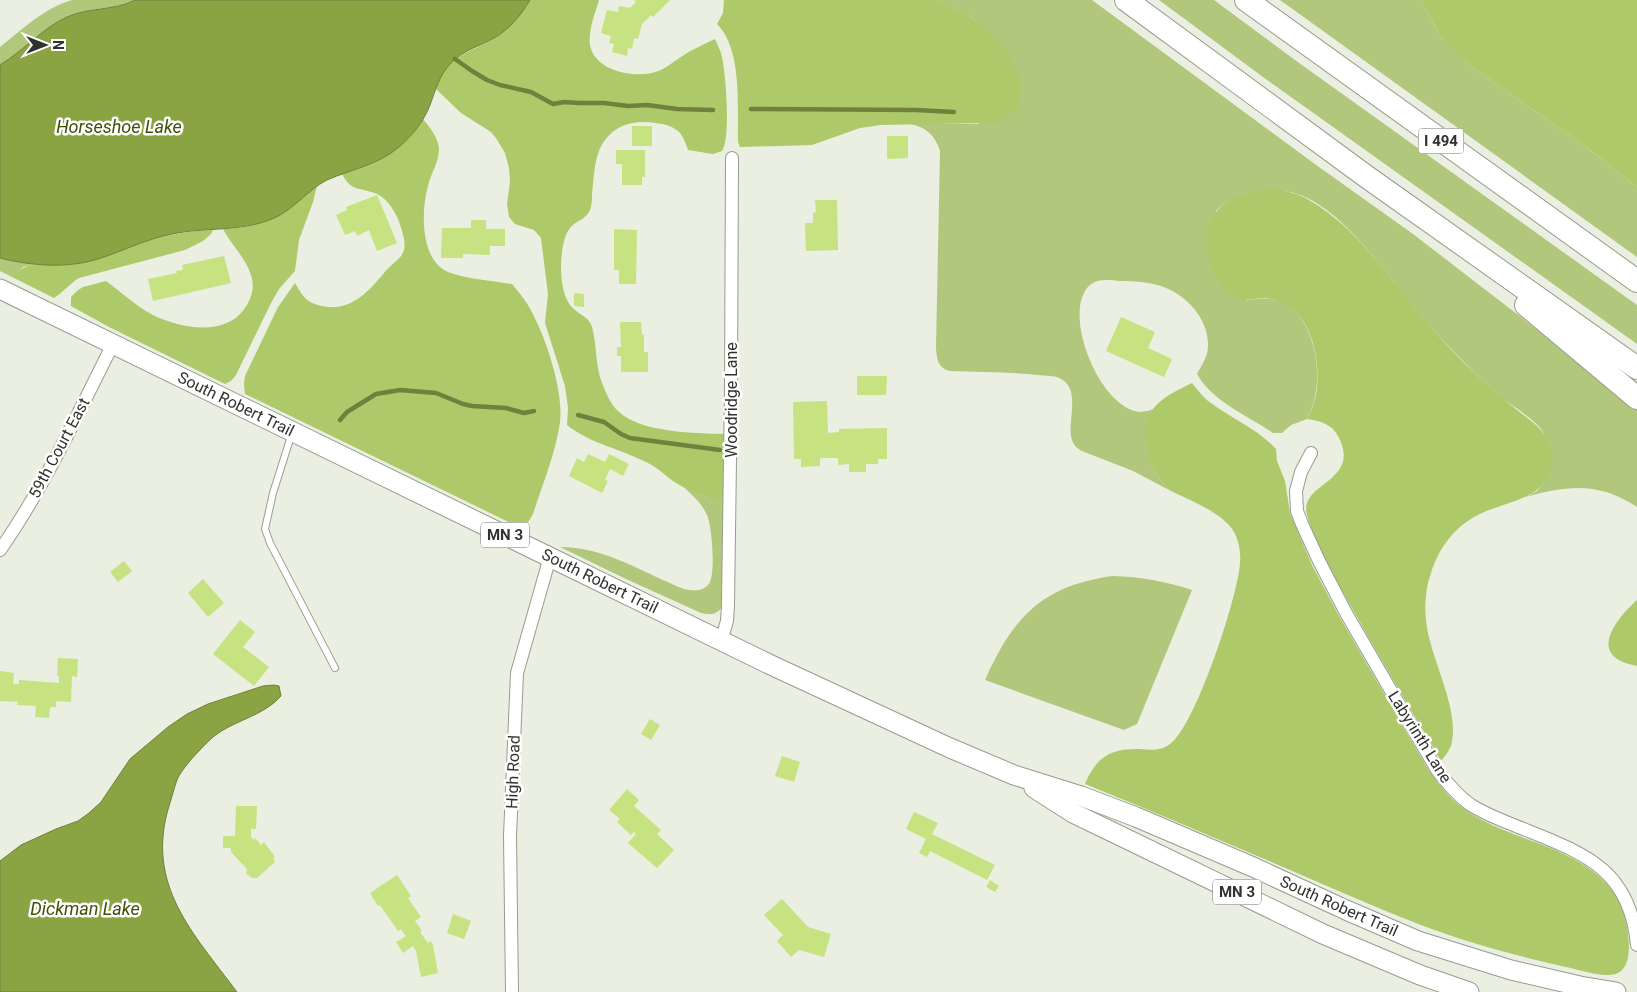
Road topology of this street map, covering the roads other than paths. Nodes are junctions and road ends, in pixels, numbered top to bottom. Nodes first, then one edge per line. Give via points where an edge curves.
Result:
1 (1126, 0) edge
2 (1246, 0) edge
3 (732, 158) dead end
4 (1425, 217) junction
5 (1637, 281) edge
6 (0, 289) edge
7 (113, 344) junction
8 (1637, 368) edge
9 (1637, 398) edge
10 (293, 432) junction
11 (1311, 453) dead end
12 (0, 550) edge
13 (550, 557) junction
14 (721, 640) junction
15 (335, 668) dead end
16 (1014, 775) junction
17 (1637, 945) edge
18 (512, 992) edge
19 (1469, 992) edge
20 (1616, 992) edge

1 - 4 highway
2 - 5 highway, I 494
3 - 14 street, Woodridge Lane via 728,604
4 - 8 highway
4 - 9 highway
6 - 7 main road, South Robert Trail / MN 3
7 - 10 main road, South Robert Trail / MN 3
7 - 12 street, 59th Court East via 21,520
10 - 13 main road, South Robert Trail / MN 3
10 - 15 lane via 273,493 266,529 270,543
11 - 17 street, Labyrinth Lane via 1296,491 1297,511 1302,524 1346,612 1437,770 1473,806 1573,849 1600,866 1628,904
13 - 14 main road, South Robert Trail / MN 3
13 - 18 street, High Road via 517,673 510,836
14 - 16 main road, South Robert Trail / MN 3 via 863,709
16 - 19 main road, South Robert Trail / MN 3 via 1073,813 1292,919 1387,962
16 - 20 main road, South Robert Trail / MN 3 via 1136,818 1418,940 1511,970

